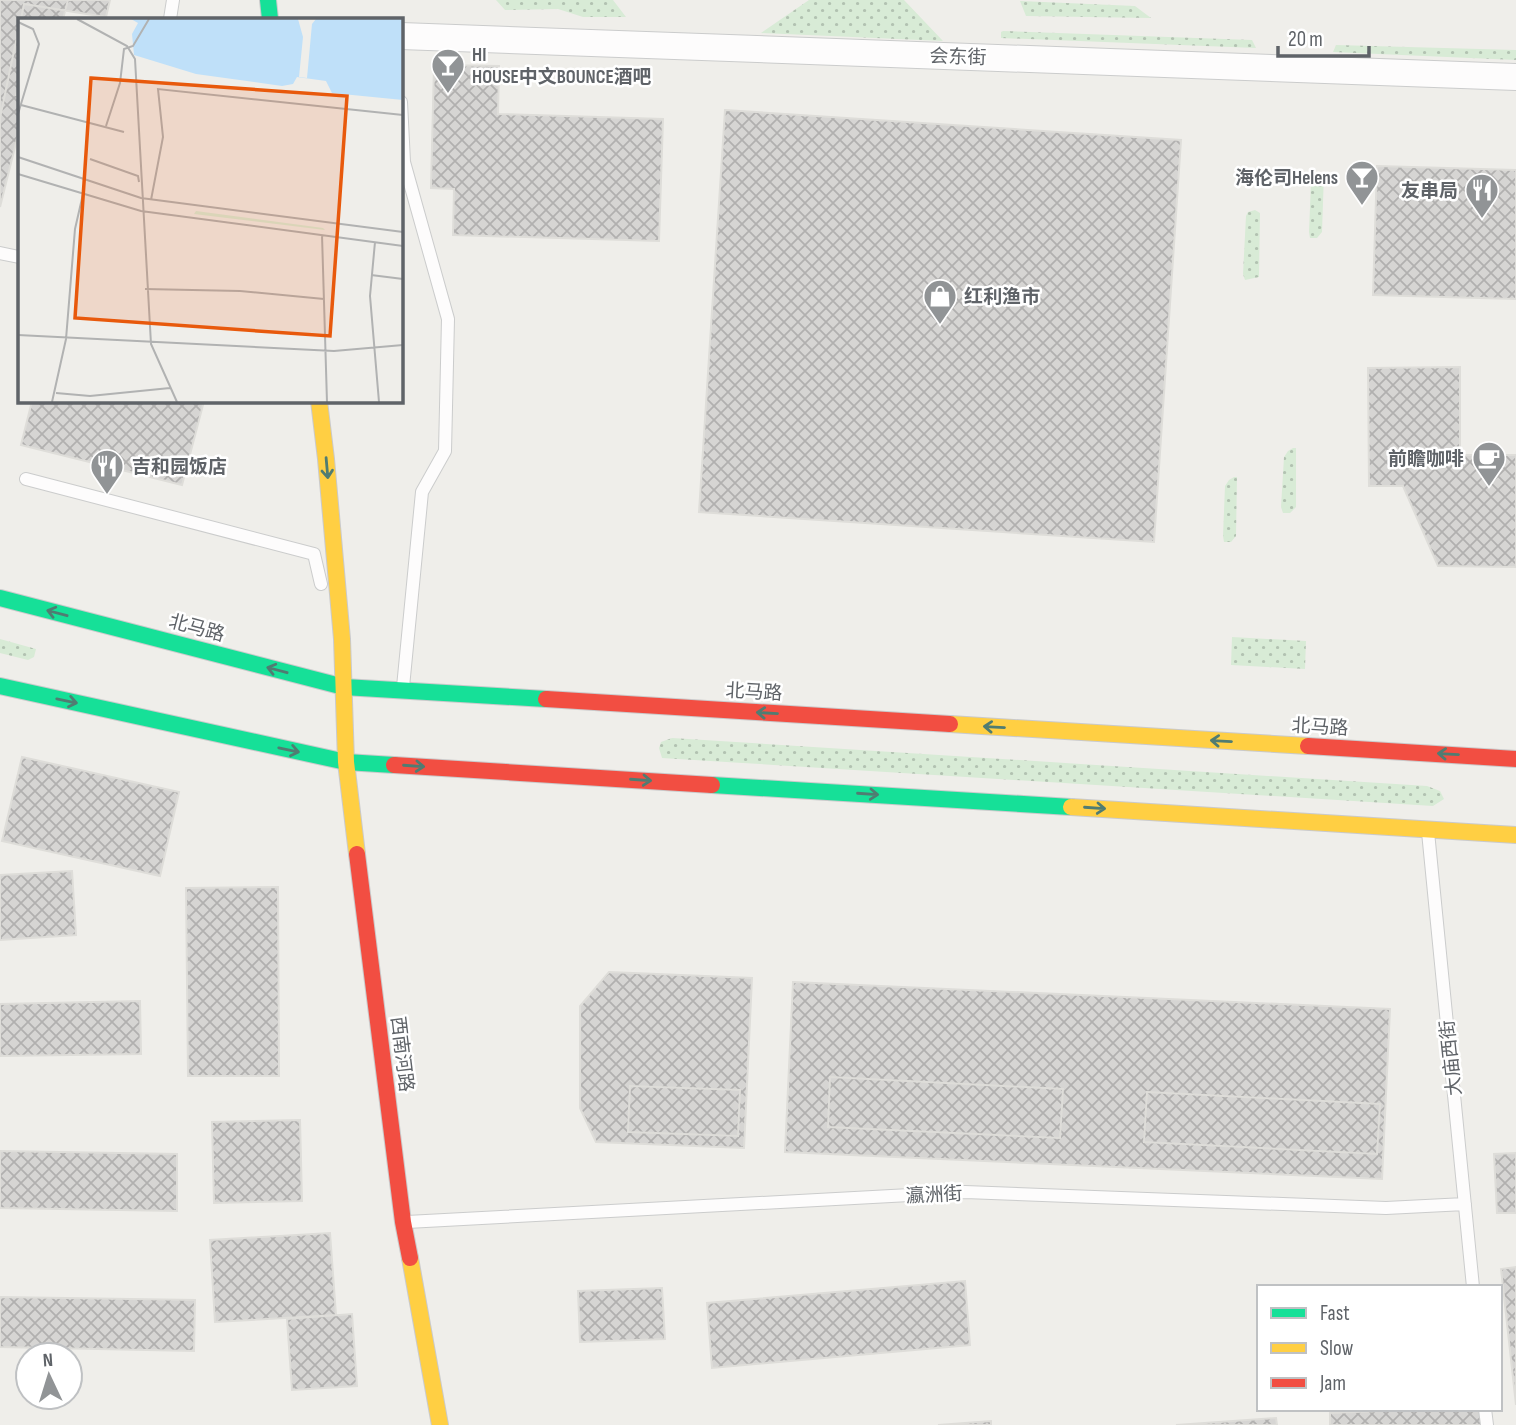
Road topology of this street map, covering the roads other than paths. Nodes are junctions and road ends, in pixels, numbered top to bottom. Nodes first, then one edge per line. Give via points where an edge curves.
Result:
1 (173, 0) edge
2 (268, 0) edge
3 (170, 18) edge
4 (270, 18) edge
5 (402, 36) edge
6 (1516, 76) edge
7 (402, 122) edge
8 (0, 253) edge
9 (18, 257) edge
10 (319, 402) edge
11 (26, 479) dead end
12 (0, 598) edge
13 (0, 687) edge
14 (344, 687) junction
15 (402, 691) junction
16 (1516, 759) edge
17 (346, 762) junction
18 (1428, 829) junction
19 (1516, 835) edge
20 (1465, 1205) junction
21 (403, 1222) junction
22 (1473, 1285) edge
23 (440, 1425) edge

1 - 3 lane
2 - 4 main road
5 - 6 street, 会东街
7 - 15 lane via 404,162 448,319 444,451 422,492
8 - 9 lane
10 -> 14 main road, 西南河路
11 - 14 lane via 314,554
14 -> 12 main road, 北马路
13 -> 17 main road
14 - 15 main road, 北马路
14 - 17 main road, 西南河路
16 -> 15 main road, 北马路
17 -> 18 main road
17 - 21 main road, 西南河路
18 - 19 main road
18 - 20 lane, 大庙西街
20 - 21 lane, 瀛洲街 via 1386,1208 965,1192
20 - 22 lane, 大庙西街
21 - 23 main road, 西南河路

